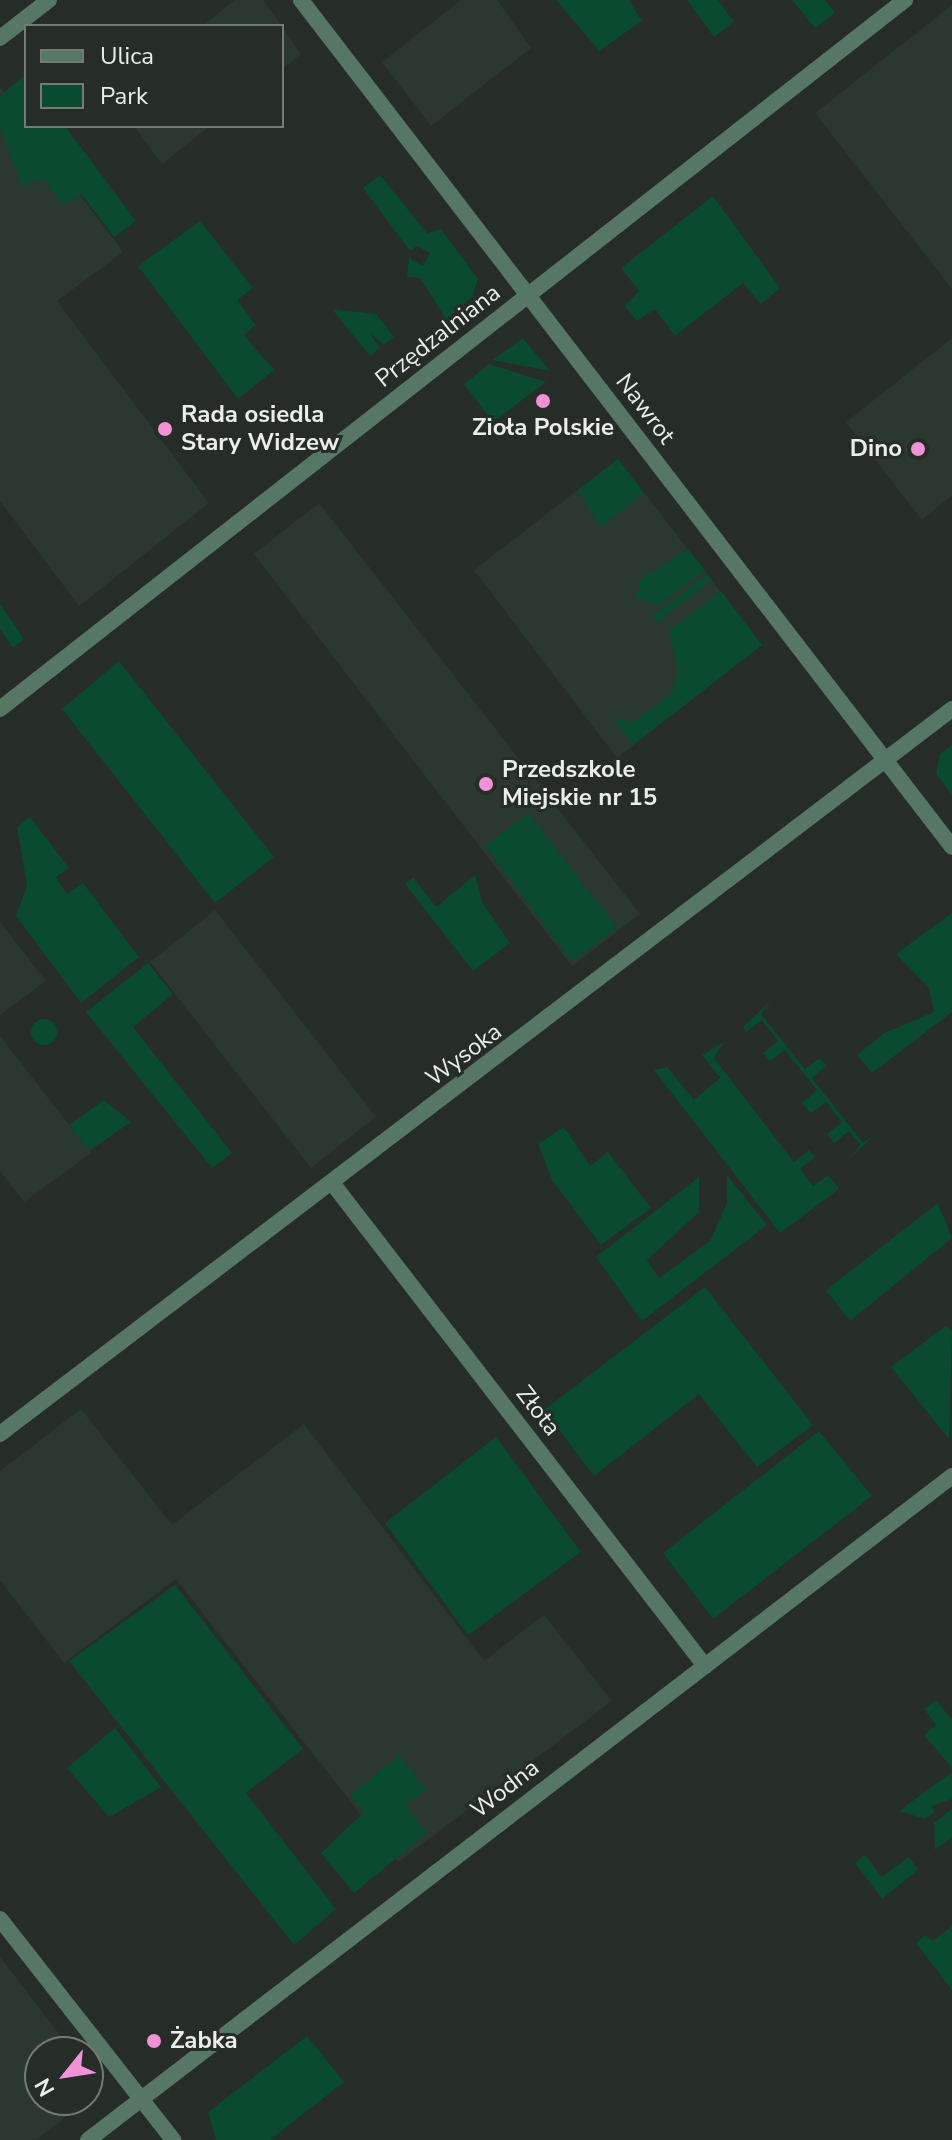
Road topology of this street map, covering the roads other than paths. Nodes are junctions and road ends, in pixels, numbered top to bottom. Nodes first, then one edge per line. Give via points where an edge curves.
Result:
1 (49, 0) edge
2 (301, 0) edge
3 (905, 0) edge
4 (0, 38) edge
5 (528, 295) junction
6 (0, 709) edge
7 (952, 709) edge
8 (887, 763) junction
9 (952, 847) edge
10 (333, 1184) junction
11 (0, 1434) edge
12 (952, 1476) edge
13 (705, 1666) junction
14 (0, 1919) edge
15 (140, 2100) junction
16 (88, 2140) edge
17 (173, 2140) edge

1 - 4 street
2 - 5 street, Nawrot
3 - 5 street, Przędzalniana
5 - 6 street, Przędzalniana
5 - 8 street, Nawrot
7 - 8 street, Wysoka
8 - 9 street, Nawrot
8 - 10 street, Wysoka
10 - 11 street, Wysoka
10 - 13 street, Złota
12 - 13 street, Wodna
13 - 15 street, Wodna
14 - 15 street
15 - 16 street, Wodna
15 - 17 street

